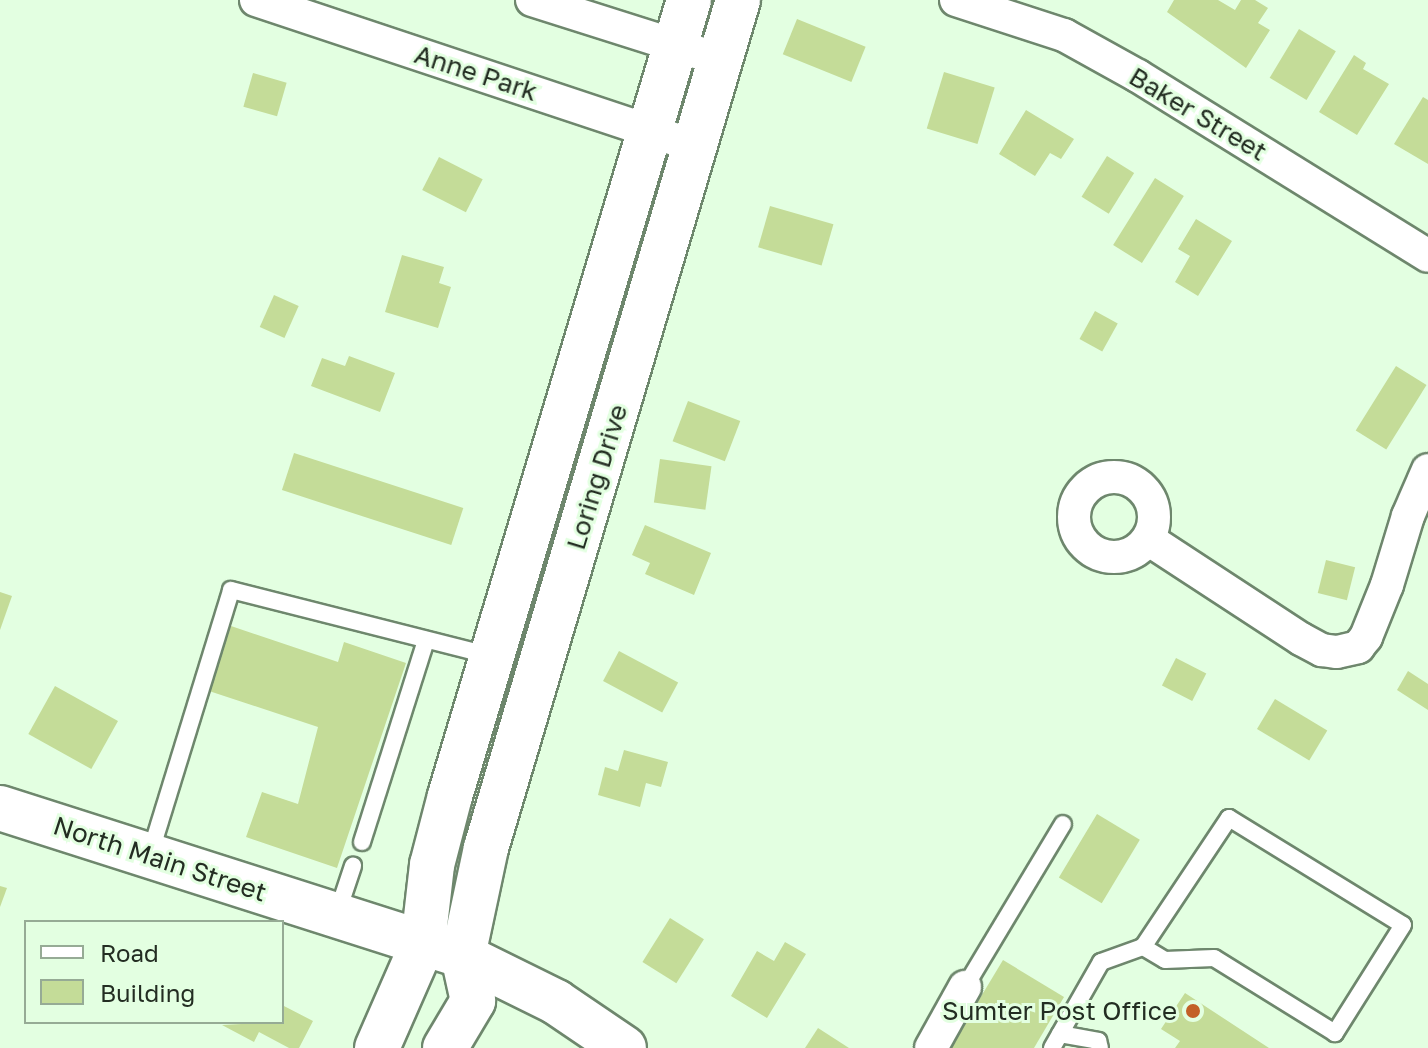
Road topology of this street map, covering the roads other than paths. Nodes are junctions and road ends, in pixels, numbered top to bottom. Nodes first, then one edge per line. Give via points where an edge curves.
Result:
1 (256, 0) edge
2 (532, 0) edge
3 (689, 0) edge
4 (738, 0) edge
5 (956, 0) edge
6 (675, 46) junction
7 (721, 60) junction
8 (650, 131) junction
9 (695, 146) junction
10 (1428, 256) edge
11 (1428, 470) edge
12 (1148, 539) dead end
13 (426, 640) junction
14 (493, 657) junction
15 (0, 808) edge
16 (1063, 824) dead end
17 (362, 842) dead end
18 (150, 856) junction
19 (353, 866) dead end
20 (336, 915) junction
21 (1143, 947) junction
22 (443, 949) junction
23 (965, 987) joint
24 (601, 1038) edge
25 (1056, 1041) edge
26 (456, 1044) edge
27 (377, 1048) edge
28 (931, 1048) edge
29 (1100, 1048) edge

1 - 8 street, Anne Park
2 - 6 street
3 - 6 street, Loring Drive
4 - 7 street, Loring Drive
5 - 10 street, Baker Street via 1064,35
6 - 7 street
6 - 8 street, Loring Drive
7 - 9 street, Loring Drive
8 - 9 street, Anne Park
8 - 14 street, Loring Drive
9 - 22 street, Loring Drive via 486,848
11 - 12 street via 1387,585 1358,647 1337,652 1311,644
13 - 14 lane
13 - 17 lane
13 - 18 lane via 231,590
14 - 22 street, Loring Drive via 432,865
15 - 18 street, North Main Street
16 - 23 lane
18 - 20 street, North Main Street
19 - 20 lane
20 - 22 street, North Main Street
21 - 21 lane via 1165,960 1214,958 1335,1033 1403,925 1229,818
21 - 25 lane via 1101,962
22 - 24 street, North Main Street via 556,1002
22 - 26 street via 473,1001
22 - 27 street
23 - 28 street
25 - 29 lane via 1098,1041

